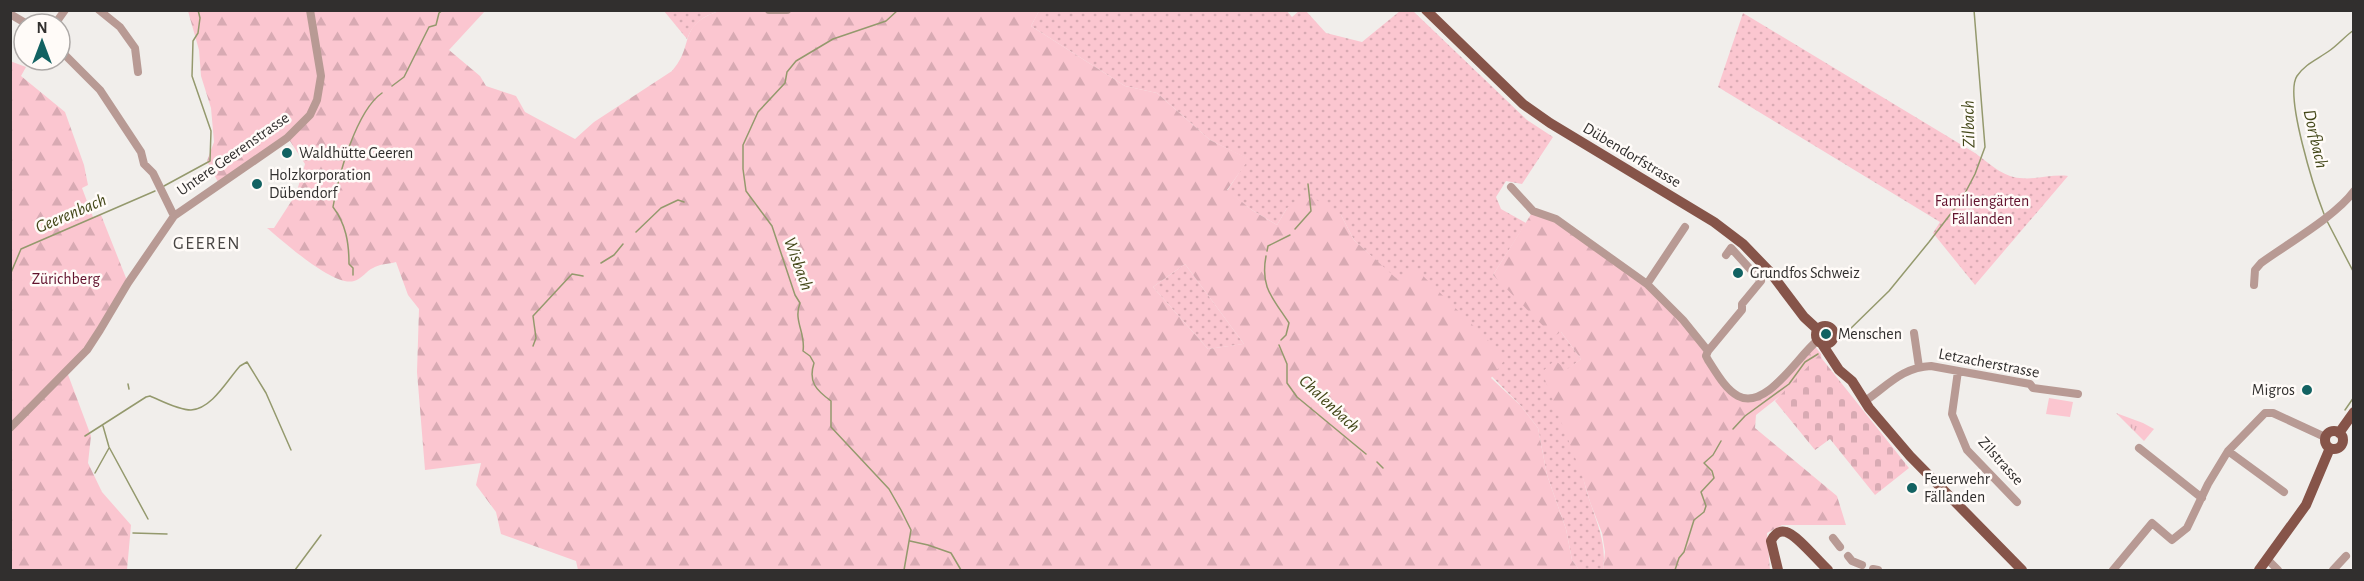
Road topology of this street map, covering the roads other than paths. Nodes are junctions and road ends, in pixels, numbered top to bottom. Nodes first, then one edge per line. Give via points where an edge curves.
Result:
1 (99, 10) edge
2 (310, 10) edge
3 (769, 10) edge
4 (788, 10) edge
5 (1426, 10) edge
6 (72, 62) edge
7 (138, 72) dead end
8 (1511, 187) dead end
9 (2354, 191) edge
10 (174, 216) junction
11 (1684, 227) dead end
12 (1726, 255) dead end
13 (1647, 284) junction
14 (2254, 285) dead end
15 (1914, 333) dead end
16 (1822, 339) junction
17 (1708, 351) junction
18 (1920, 367) junction
19 (1958, 370) junction
20 (2078, 394) dead end
21 (1866, 397) junction
22 (2354, 412) edge
23 (10, 428) edge
24 (2338, 433) junction
25 (2325, 437) junction
26 (2139, 448) dead end
27 (2330, 448) junction
28 (2228, 451) junction
29 (2284, 492) dead end
30 (2202, 498) junction
31 (2018, 502) dead end
32 (1833, 538) dead end
33 (1840, 547) dead end
34 (1848, 556) dead end
35 (2346, 556) dead end
36 (2266, 559) junction
37 (1862, 565) dead end
38 (2117, 569) edge
39 (1778, 570) edge
40 (1828, 570) edge
41 (2022, 570) edge
42 (2259, 570) edge
43 (2278, 570) edge
44 (2333, 570) edge

1 - 7 street via 117,24 135,48
2 - 10 street, Untere Geerenstrasse via 321,76 310,115 287,138
3 - 4 street
5 - 16 main road, Dübendorfstrasse via 1523,104 1743,244
6 - 10 street via 100,90 141,152
8 - 13 street via 1533,211 1556,219
9 - 14 street via 2329,215 2261,263 2255,270
10 - 23 street via 87,350
11 - 13 street
12 - 17 street via 1731,248 1761,281
13 - 17 street
15 - 18 street
16 - 17 street via 1769,391 1749,399 1731,391 1708,360
16 - 21 main road, Dübendorfstrasse via 1839,370
18 - 19 street, Letzacherstrasse
18 - 21 street, Letzacherstrasse via 1899,375
19 - 20 street, Letzacherstrasse
19 - 31 street, Zilstrasse via 1952,414 1967,450
21 - 41 main road, Dübendorfstrasse via 1918,466
22 - 24 main road
24 - 25 main road
24 - 27 main road via 2341,445
25 - 27 main road
25 - 28 street via 2265,412
26 - 30 street
27 - 36 main road via 2308,501
28 - 29 street
28 - 30 street
30 - 38 street via 2187,528 2172,540 2152,523 2119,561
32 - 33 street
34 - 37 street
35 - 44 street
36 - 42 main road
36 - 43 street
39 - 40 main road via 1770,541 1783,532 1791,534

